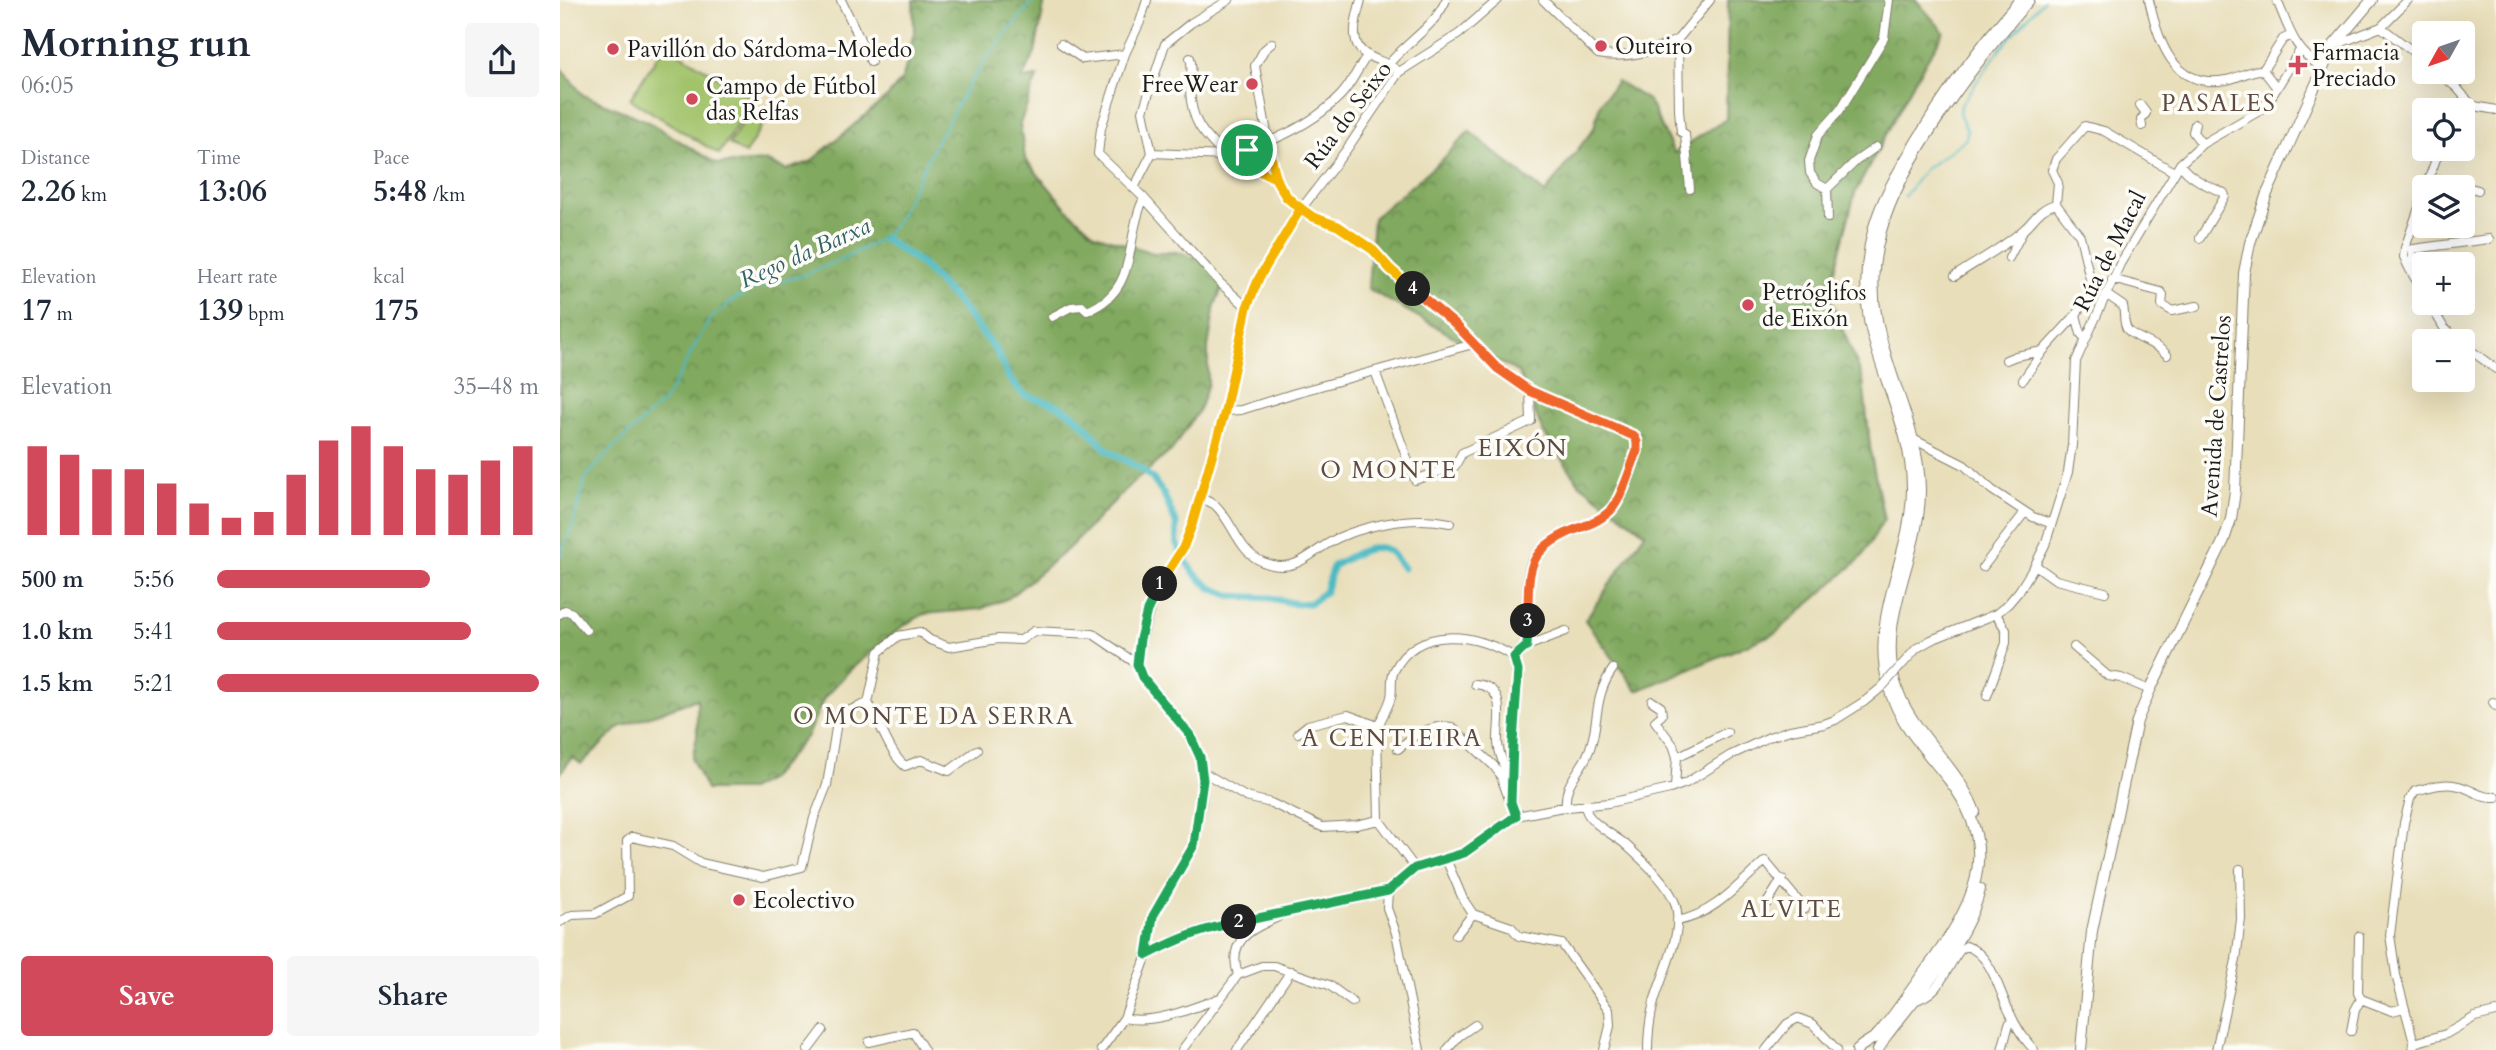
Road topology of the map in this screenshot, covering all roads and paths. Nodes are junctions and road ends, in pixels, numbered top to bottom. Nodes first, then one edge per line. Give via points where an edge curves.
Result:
1 (841, 0) edge
2 (1147, 0) edge
3 (1229, 0) edge
4 (1361, 0) edge
5 (1446, 0) edge
6 (1498, 0) edge
7 (1543, 0) edge
8 (1710, 0) edge
9 (1889, 0) edge
10 (2020, 0) edge
11 (2029, 0) edge
12 (2149, 0) edge
13 (2277, 0) edge
14 (2372, 0) edge
15 (2408, 0) edge
16 (2381, 27) junction
17 (2292, 35) junction
18 (1678, 39) junction
19 (1272, 43) dead end
20 (1061, 44) dead end
21 (2333, 46) junction
22 (2300, 50) junction
23 (2412, 51) edge
24 (1125, 54) junction
25 (1367, 56) junction
26 (1190, 58) dead end
27 (871, 62) dead end
28 (1389, 64) junction
29 (2323, 68) junction
30 (2263, 70) junction
31 (1399, 72) junction
32 (2452, 84) edge
33 (2277, 88) junction
34 (2467, 98) edge
35 (2140, 105) dead end
36 (2475, 106) edge
37 (2496, 110) edge
38 (2194, 124) dead end
39 (2142, 126) dead end
40 (1269, 142) junction
41 (2202, 144) junction
42 (1876, 147) dead end
43 (1152, 153) junction
44 (1225, 156) junction
45 (2177, 168) junction
46 (1275, 178) junction
47 (1134, 188) junction
48 (1690, 189) dead end
49 (1827, 189) junction
50 (2475, 189) edge
51 (2479, 190) dead end
52 (1144, 198) junction
53 (2056, 204) junction
54 (1301, 208) junction
55 (1828, 218) dead end
56 (2412, 228) edge
57 (2024, 230) junction
58 (2200, 237) dead end
59 (2489, 239) dead end
60 (2009, 258) dead end
61 (2410, 271) junction
62 (2412, 274) edge
63 (1955, 276) dead end
64 (2112, 279) junction
65 (2107, 295) junction
66 (2197, 306) dead end
67 (1247, 307) junction
68 (2076, 315) junction
69 (1052, 317) dead end
70 (2086, 339) junction
71 (1473, 344) junction
72 (2043, 351) junction
73 (2475, 354) edge
74 (2167, 355) dead end
75 (2006, 360) dead end
76 (2496, 369) edge
77 (1376, 371) junction
78 (2023, 380) dead end
79 (1530, 391) junction
80 (1225, 411) junction
81 (1913, 439) junction
82 (1200, 498) junction
83 (2025, 512) junction
84 (1450, 523) dead end
85 (2050, 523) junction
86 (2035, 565) junction
87 (1983, 567) dead end
88 (2105, 592) dead end
89 (560, 614) edge
90 (1996, 614) junction
91 (586, 630) dead end
92 (1566, 631) dead end
93 (1527, 646) junction
94 (2074, 647) dead end
95 (1514, 657) junction
96 (1137, 664) junction
97 (1613, 669) dead end
98 (1475, 684) dead end
99 (2150, 690) junction
100 (1987, 696) dead end
101 (1652, 701) dead end
102 (867, 703) junction
103 (1378, 726) junction
104 (1727, 732) dead end
105 (1298, 733) dead end
106 (1398, 749) dead end
107 (977, 750) dead end
108 (1677, 757) junction
109 (1203, 772) junction
110 (1675, 788) junction
111 (1512, 789) junction
112 (2496, 797) edge
113 (1511, 802) junction
114 (1585, 805) junction
115 (1566, 807) junction
116 (1516, 816) junction
117 (1379, 820) junction
118 (1446, 859) junction
119 (1415, 868) junction
120 (2240, 869) dead end
121 (1782, 879) junction
122 (1388, 891) junction
123 (1767, 904) dead end
124 (1805, 909) dead end
125 (1292, 911) junction
126 (1473, 914) junction
127 (1677, 921) junction
128 (560, 922) edge
129 (1456, 935) dead end
130 (2359, 936) dead end
131 (1147, 955) junction
132 (1291, 971) junction
133 (1238, 975) junction
134 (1220, 998) junction
135 (2361, 999) junction
136 (1912, 1001) junction
137 (1352, 1002) dead end
138 (1202, 1009) junction
139 (2404, 1009) junction
140 (1213, 1010) junction
141 (2496, 1012) edge
142 (1124, 1018) junction
143 (2013, 1020) junction
144 (1475, 1024) dead end
145 (1202, 1025) junction
146 (823, 1030) dead end
147 (2351, 1031) dead end
148 (869, 1042) dead end
149 (2414, 1047) edge
150 (1875, 1048) edge
151 (808, 1050) edge
152 (924, 1050) edge
153 (1101, 1050) edge
154 (1182, 1050) edge
155 (1237, 1050) edge
156 (1420, 1050) edge
157 (1447, 1050) edge
158 (1604, 1050) edge
159 (1648, 1050) edge
160 (1766, 1050) edge
161 (1837, 1050) edge
162 (1857, 1050) edge
163 (2001, 1050) edge
164 (2034, 1050) edge
165 (2081, 1050) edge
166 (2216, 1050) edge

1 - 27 street
2 - 24 street
3 - 43 street via 1165,44 1143,111
4 - 25 street via 1354,31
5 - 28 street via 1441,13
6 - 31 street, Rúa do Seixo via 1458,34
7 - 18 street via 1598,54 1638,53
8 - 18 street
9 - 49 street via 1884,38 1840,110 1818,135 1809,161 1810,173
10 - 150 main road via 1954,83 1902,165 1879,212 1868,256 1869,320 1904,433 1913,489 1907,537 1885,623 1884,669 1904,722 1966,807 1978,865 1974,890 1961,920
11 - 81 main road via 1930,133 1896,191 1881,229 1874,270 1876,317
12 - 30 street via 2161,40 2184,75 2214,81
13 - 17 street
14 - 21 main road, Avenida de Castrelos
15 - 16 street
16 - 21 street
16 - 23 street
17 - 22 street
17 - 30 street via 2283,39
18 - 48 street via 1679,110
19 - 40 street via 1255,66
20 - 24 street via 1083,59
21 - 29 main road, Avenida de Castrelos
22 - 29 street
22 - 33 street, Rúa de Macal
24 - 47 street via 1097,149
25 - 28 street
25 - 40 street via 1354,80 1332,104
26 - 44 street via 1195,122
28 - 31 street
29 - 99 main road, Avenida de Castrelos via 2284,152 2247,254 2231,519
30 - 33 street
31 - 54 street, Rúa do Seixo
32 - 34 street
33 - 41 street, Rúa de Macal via 2261,110
35 - 39 street via 2146,113
36 - 37 street
38 - 41 street via 2193,132
40 - 44 street
40 - 46 street
41 - 45 street, Rúa de Macal
42 - 49 street
43 - 44 street
43 - 47 street
44 - 46 street
45 - 53 street via 2085,125 2056,159 2052,170 2058,183
45 - 58 street via 2224,193
45 - 64 street, Rúa de Macal
46 - 54 street via 1286,197
47 - 52 street
49 - 55 street
50 - 51 street
52 - 67 street
52 - 69 street via 1134,222 1127,271 1108,299 1087,311 1082,306 1070,307
53 - 57 street via 2039,211
53 - 68 street via 2080,236 2091,277 2089,292
54 - 67 street, Rúa do Seixo
54 - 71 street via 1373,250
56 - 61 street via 2404,257
57 - 60 street
57 - 63 street
59 - 61 street via 2413,249
61 - 62 street
64 - 65 street, Rúa de Macal
64 - 66 street via 2161,292 2162,305 2172,311
65 - 70 street, Rúa de Macal
65 - 74 street via 2123,306 2131,334
67 - 80 street, Rúa do Seixo
68 - 70 street
68 - 72 street
70 - 85 street, Rúa de Macal via 2074,370 2070,463
71 - 77 street
71 - 79 street
72 - 75 street
72 - 78 street
73 - 76 street
77 - 79 street via 1415,480 1455,466 1462,453 1531,421
77 - 80 street
79 - 93 street via 1634,436 1637,451 1614,506 1595,522 1555,538 1530,566
80 - 82 street, Rúa do Seixo
81 - 83 street via 1964,465
81 - 136 main road via 1920,491 1892,623 1891,668 1910,718 1972,804 1981,834 1983,877 1976,905 1955,943
82 - 84 street via 1214,505 1247,550 1277,567 1305,560 1345,535 1411,519
82 - 96 street, Rúa do Seixo via 1183,548 1154,594
83 - 85 street
83 - 87 street
85 - 86 street, Rúa de Macal
86 - 88 street via 2056,580
86 - 90 street, Rúa de Macal
89 - 91 street via 565,610 572,613
90 - 100 street via 2006,630 2006,643
90 - 110 street, Rúa de Macal, bridge via 1912,652 1882,687 1835,720 1769,737
92 - 93 street
93 - 95 street
94 - 99 street via 2108,676
95 - 103 street via 1480,642 1427,639 1410,649 1393,672 1391,696
95 - 111 street via 1518,671
96 - 102 street via 1093,634 1034,631 1021,640 949,647 920,632 898,636 879,652
96 - 109 street via 1142,677 1190,735
97 - 115 street via 1600,691 1586,757 1567,786
98 - 111 street via 1490,688 1499,702 1498,743
99 - 165 main road, Avenida de Castrelos via 2135,732 2094,922
101 - 108 street via 1661,707 1662,715 1655,721
102 - 107 street via 896,759 905,766 921,760 949,771
102 - 128 street via 838,715 827,785 802,867 763,877 701,863 673,846 632,837 627,841 628,897 595,914 572,915
103 - 105 street via 1348,715 1308,725
103 - 117 street
104 - 108 street
106 - 113 street via 1419,732 1452,727 1494,766
108 - 110 street
109 - 117 street via 1246,797 1271,803 1322,827
109 - 131 street via 1194,845 1153,916
110 - 114 street, Rúa de Macal
111 - 113 street
112 - 139 street via 2482,798 2451,784 2415,791 2410,799 2390,935
113 - 116 street
114 - 115 street, Rúa de Macal
114 - 127 street via 1591,818 1625,844 1669,891
115 - 116 street, Rúa de Macal
116 - 118 street via 1470,850
117 - 119 street
118 - 119 street
118 - 126 street
119 - 122 street
120 - 166 street via 2236,960
121 - 123 street
121 - 124 street
121 - 127 street via 1765,861 1711,909
122 - 125 street
122 - 156 street via 1387,908
125 - 131 street via 1207,928
125 - 133 street via 1245,934 1236,952
126 - 129 street
126 - 158 street via 1507,925 1519,936 1562,943 1609,1010
127 - 159 street via 1649,1021
130 - 135 street
131 - 142 street
132 - 133 street via 1268,965
132 - 137 street via 1329,985
132 - 155 street
133 - 134 street
134 - 138 street
134 - 140 street
135 - 139 street via 2392,1011
135 - 147 street
136 - 143 street via 1933,992 1966,946 1989,968
136 - 150 main road
138 - 140 street via 1207,1013
138 - 142 street
138 - 145 street
139 - 149 street
140 - 145 street
141 - 149 street via 2475,1017
142 - 153 street
143 - 163 street
143 - 164 street
144 - 157 street
145 - 154 street
146 - 151 street
148 - 152 street via 911,1032
150 - 162 main road via 1862,1045
160 - 161 street via 1787,1024 1798,1018 1813,1024

